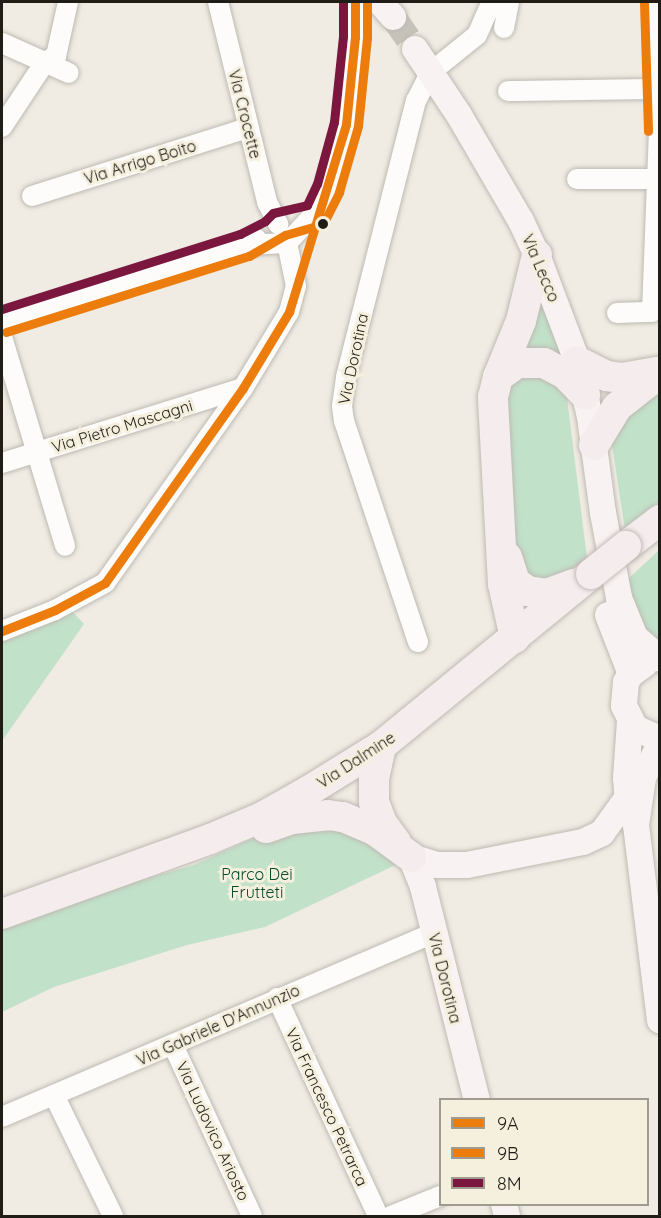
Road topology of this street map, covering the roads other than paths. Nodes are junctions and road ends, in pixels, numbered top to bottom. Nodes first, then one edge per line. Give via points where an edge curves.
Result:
1 (68, 2) edge
2 (218, 2) edge
3 (355, 2) edge
4 (492, 2) edge
5 (509, 2) edge
6 (656, 2) edge
7 (387, 11) edge
8 (504, 27) dead end
9 (355, 37) junction
10 (2, 43) edge
11 (415, 49) tunnel mouth
12 (45, 62) junction
13 (431, 72) junction
14 (69, 73) dead end
15 (658, 89) junction
16 (508, 91) dead end
17 (2, 127) edge
18 (248, 128) junction
19 (659, 131) edge
20 (577, 179) dead end
21 (657, 179) junction
22 (32, 196) dead end
23 (282, 234) junction
24 (537, 255) junction
25 (617, 313) dead end
26 (2, 321) edge
27 (2, 337) edge
28 (577, 362) junction
29 (660, 372) edge
30 (498, 377) junction
31 (243, 388) junction
32 (585, 394) junction
33 (594, 445) junction
34 (36, 453) junction
35 (2, 464) edge
36 (603, 513) junction
37 (660, 520) edge
38 (501, 535) junction
39 (64, 546) dead end
40 (586, 578) junction
41 (2, 632) edge
42 (515, 638) junction
43 (418, 642) dead end
44 (660, 660) edge
45 (631, 674) junction
46 (630, 721) junction
47 (660, 739) edge
48 (660, 744) edge
49 (381, 746) junction
50 (628, 796) junction
51 (636, 825) junction
52 (411, 857) junction
53 (2, 914) edge
54 (434, 933) junction
55 (277, 998) junction
56 (659, 1007) edge
57 (173, 1045) junction
58 (54, 1095) junction
59 (476, 1098) edge
60 (2, 1117) edge
61 (439, 1197) edge
62 (113, 1216) edge
63 (252, 1216) edge
64 (378, 1216) edge
65 (391, 1216) edge

1 - 12 street via 56,56
2 - 18 street, Via Crocette
3 - 9 street
4 - 13 street via 477,35
5 - 8 street
6 - 15 street
7 - 9 street via 366,19
9 - 23 street via 346,124 327,188 315,215
10 - 12 street
11 - 13 main road, Via Lecco
12 - 14 street
12 - 17 street
13 - 24 main road, Via Lecco via 521,220
13 - 43 street, Via Dorotina via 416,102 342,406
15 - 16 street
15 - 19 street
18 - 22 street, Via Arrigo Boito
18 - 23 street, Via Crocette via 267,202
19 - 21 street
20 - 21 street
21 - 25 street via 652,312
23 - 26 street
23 - 31 street, Via Crocette via 296,286 295,296
24 - 28 main road, Via Lecco
24 - 30 highway via 521,321
27 - 34 street
28 - 29 highway via 606,376 622,378
28 - 32 main road, Via Lecco
29 - 33 highway via 617,407
30 - 32 highway via 517,363 544,363 565,375
30 - 38 highway via 493,397
31 - 34 street, Via Pietro Mascagni
31 - 41 street, Via Crocette via 105,583
32 - 33 main road, Via Lecco
33 - 36 main road, Via Lecco
34 - 35 street, Via Pietro Mascagni
34 - 39 street
36 - 44 main road, Via Lecco via 619,598 635,637
36 - 45 main road, Via Lecco via 605,606
37 - 40 highway, Via Dalmine, bridge
38 - 40 highway via 510,572 515,582 528,591 546,594
38 - 42 highway via 503,584
40 - 42 highway, Via Dalmine
42 - 49 highway, Via Dalmine
44 - 45 main road
45 - 46 main road via 623,698
46 - 47 main road via 642,733
46 - 50 main road
48 - 51 main road via 643,778
49 - 52 highway via 374,802 388,834
49 - 53 highway, Via Dalmine via 262,817 158,860
50 - 51 main road via 629,813
50 - 52 main road via 602,833 583,842 467,865 437,865
51 - 56 main road
52 - 53 highway via 374,830 343,817 292,819 178,864
52 - 54 main road, Via Dorotina
54 - 55 street, Via Gabriele D'Annunzio
54 - 59 main road, Via Dorotina
55 - 57 street, Via Gabriele D'Annunzio
55 - 64 street, Via Francesco Petrarca
57 - 58 street, Via Gabriele D'Annunzio
57 - 63 street, Via Ludovico Ariosto
58 - 60 street, Via Gabriele D'Annunzio
58 - 62 street
61 - 65 street

